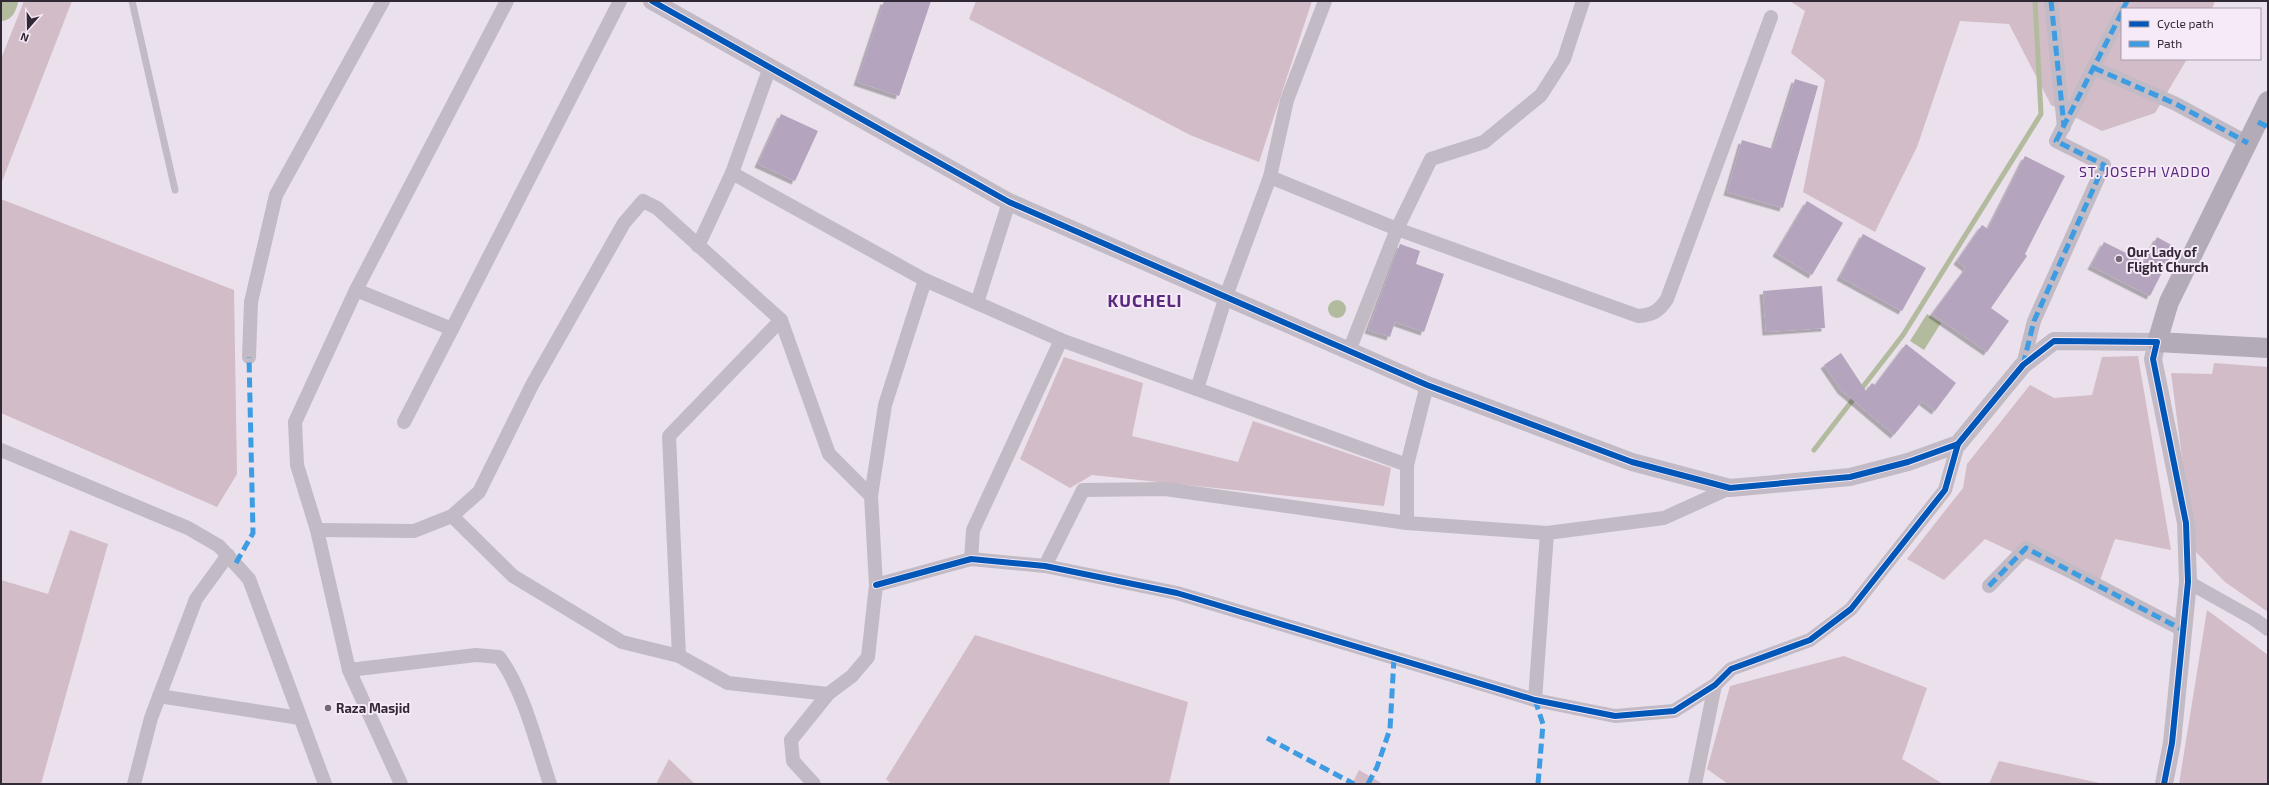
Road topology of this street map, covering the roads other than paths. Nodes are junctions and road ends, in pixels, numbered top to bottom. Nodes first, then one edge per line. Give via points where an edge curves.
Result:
1 (132, 1) edge
2 (383, 1) edge
3 (507, 1) edge
4 (620, 1) edge
5 (652, 1) edge
6 (1325, 1) edge
7 (1583, 1) edge
8 (2051, 1) edge
9 (2121, 14) edge
10 (1771, 17) dead end
11 (770, 67) junction
12 (2094, 68) junction
13 (2268, 101) edge
14 (2064, 127) junction
15 (2248, 143) junction
16 (732, 173) junction
17 (1270, 177) junction
18 (175, 190) dead end
19 (1008, 202) junction
20 (1398, 229) junction
21 (698, 246) junction
22 (925, 280) junction
23 (356, 290) junction
24 (1226, 296) junction
25 (977, 303) junction
26 (781, 320) junction
27 (452, 329) junction
28 (1061, 340) junction
29 (2157, 342) junction
30 (2268, 348) edge
31 (1348, 351) junction
32 (249, 357) dead end
33 (2023, 365) junction
34 (1427, 385) junction
35 (1197, 389) junction
36 (404, 422) dead end
37 (1958, 444) junction
38 (1, 450) edge
39 (1407, 465) junction
40 (1730, 488) junction
41 (871, 496) junction
42 (452, 516) junction
43 (1407, 523) junction
44 (317, 530) junction
45 (1547, 533) junction
46 (228, 555) junction
47 (971, 558) junction
48 (1045, 566) junction
49 (2188, 582) junction
50 (876, 585) junction
51 (1989, 586) dead end
52 (2268, 629) edge
53 (2183, 630) junction
54 (679, 656) junction
55 (349, 670) junction
56 (1715, 684) junction
57 (828, 694) junction
58 (159, 696) junction
59 (1535, 700) junction
60 (300, 718) junction
61 (1697, 783) edge
62 (134, 784) edge
63 (325, 784) edge
64 (401, 784) edge
65 (550, 784) edge
66 (814, 784) edge
67 (2164, 784) edge

1 - 18 lane
2 - 32 street via 276,195 251,302
3 - 23 street
4 - 27 street
5 - 11 street
6 - 17 street via 1287,100
7 - 20 street via 1564,59 1542,95 1484,142 1431,159
8 - 14 street
9 - 12 street
10 - 20 street via 1667,299 1661,309 1650,315 1638,316
11 - 16 street
11 - 19 street
12 - 14 street
12 - 15 street via 2176,104
13 - 15 main road
14 - 33 street via 2056,141 2104,165 2034,321
15 - 29 main road via 2169,302
16 - 21 street
16 - 22 street
17 - 20 street
17 - 24 street
19 - 24 street
19 - 25 street
20 - 31 street
21 - 26 street
21 - 42 street via 657,208 643,201 624,223 532,385 480,492
22 - 25 street
22 - 41 street via 885,405
23 - 27 street
23 - 44 street via 295,422 297,465
24 - 31 street
24 - 35 street
25 - 28 street
26 - 41 street via 829,454
26 - 54 street via 669,436
27 - 36 street
28 - 35 street
28 - 47 street via 973,530
29 - 30 main road
29 - 33 street via 2054,341
29 - 49 street via 2153,359 2186,523
31 - 34 street
33 - 37 street
34 - 39 street
34 - 40 street via 1632,462
35 - 39 street
37 - 40 street via 1908,462 1850,477
37 - 56 street via 1945,490 1850,609 1810,640 1731,669
38 - 46 street via 188,528 219,546
39 - 43 street
40 - 45 street via 1664,518
41 - 50 street
42 - 44 street via 414,531
42 - 54 street via 513,576 622,642
43 - 45 street
43 - 48 street via 1165,489 1083,490
44 - 55 street
45 - 59 street
46 - 58 street via 196,599
46 - 60 street via 249,580
47 - 48 street
47 - 50 street
48 - 59 street via 1177,593
49 - 52 street
49 - 53 street
50 - 57 street via 868,657 852,676
51 - 53 street via 2026,548
53 - 67 street via 2172,743
54 - 57 street via 728,683
55 - 64 street
55 - 65 street via 476,655 499,657 506,665 520,699
56 - 59 street via 1674,711 1615,716
56 - 61 street
57 - 66 street via 791,740 793,761
58 - 60 street
58 - 62 street
60 - 63 street

